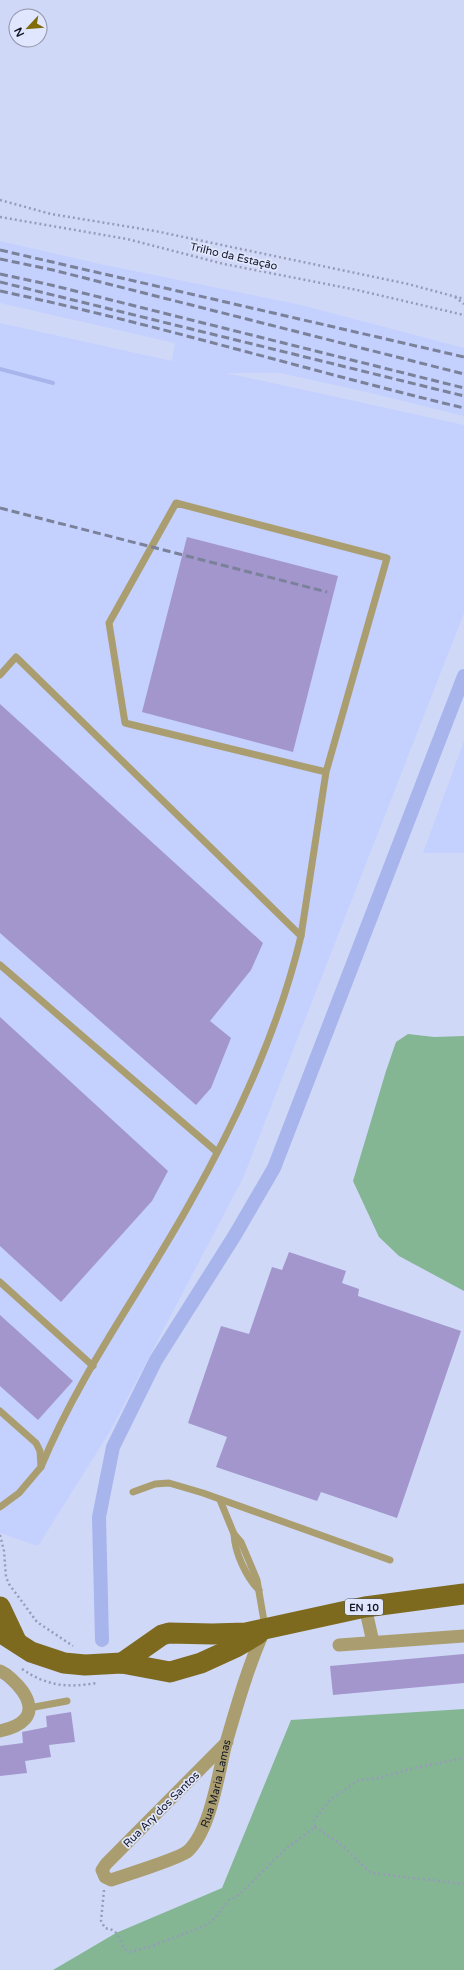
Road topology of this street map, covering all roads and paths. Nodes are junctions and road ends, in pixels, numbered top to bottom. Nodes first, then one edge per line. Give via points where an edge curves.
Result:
1 (0, 200) edge
2 (0, 217) edge
3 (455, 297) junction
4 (464, 299) edge
5 (464, 304) edge
6 (464, 315) edge
7 (0, 675) edge
8 (326, 772) junction
9 (301, 936) junction
10 (0, 964) edge
11 (217, 1152) junction
12 (0, 1282) edge
13 (93, 1366) junction
14 (0, 1411) edge
15 (41, 1467) junction
16 (133, 1492) dead end
17 (220, 1500) junction
18 (0, 1507) edge
19 (0, 1535) edge
20 (390, 1560) dead end
21 (464, 1594) edge
22 (0, 1607) edge
23 (365, 1607) junction
24 (265, 1629) junction
25 (8, 1636) edge
26 (464, 1636) edge
27 (373, 1642) junction
28 (339, 1645) dead end
29 (77, 1648) dead end
30 (122, 1663) junction
31 (0, 1670) edge
32 (67, 1701) dead end
33 (29, 1708) junction
34 (0, 1731) edge
35 (227, 1742) junction
36 (464, 1758) edge
37 (315, 1827) junction
38 (105, 1877) junction
39 (464, 1884) edge

1 - 3 path via 51,214 154,231 408,284
2 - 6 path, Trilho da Estação via 127,238 224,264 357,290
3 - 4 path
3 - 5 path
7 - 9 lane via 16,657
8 - 8 lane via 387,558 176,504 109,624 125,723
8 - 9 lane
9 - 11 lane via 292,975 251,1086
10 - 11 lane
11 - 13 lane via 191,1201
12 - 13 lane
13 - 15 lane via 54,1436
14 - 15 lane via 36,1443 40,1451
15 - 18 lane via 19,1493
16 - 17 lane via 155,1484 169,1483
17 - 20 lane
17 - 24 lane via 257,1580
19 - 29 path via 9,1584 37,1622
21 - 23 main road, EN 10
22 - 25 main road
23 - 24 main road, EN 10
23 - 27 street
24 - 30 main road, EN 10 via 246,1633 169,1633 162,1635
24 - 30 main road via 236,1647 185,1669 170,1672
24 - 35 street, Rua Maria Lamas
25 - 30 main road via 32,1652 64,1663
26 - 27 street
27 - 28 street
31 - 33 street via 18,1684
32 - 33 lane
33 - 34 street via 26,1718 14,1727
35 - 38 street, Rua Ary dos Santos via 106,1864 102,1870
35 - 38 street, Rua Maria Lamas via 205,1825 196,1841 186,1852 120,1878 111,1880
36 - 37 path via 359,1780 331,1799 314,1820
37 - 38 path via 285,1849 246,1888 229,1900 207,1925 134,1952 124,1950 116,1933 105,1928 101,1921
37 - 39 path via 338,1843 371,1873

